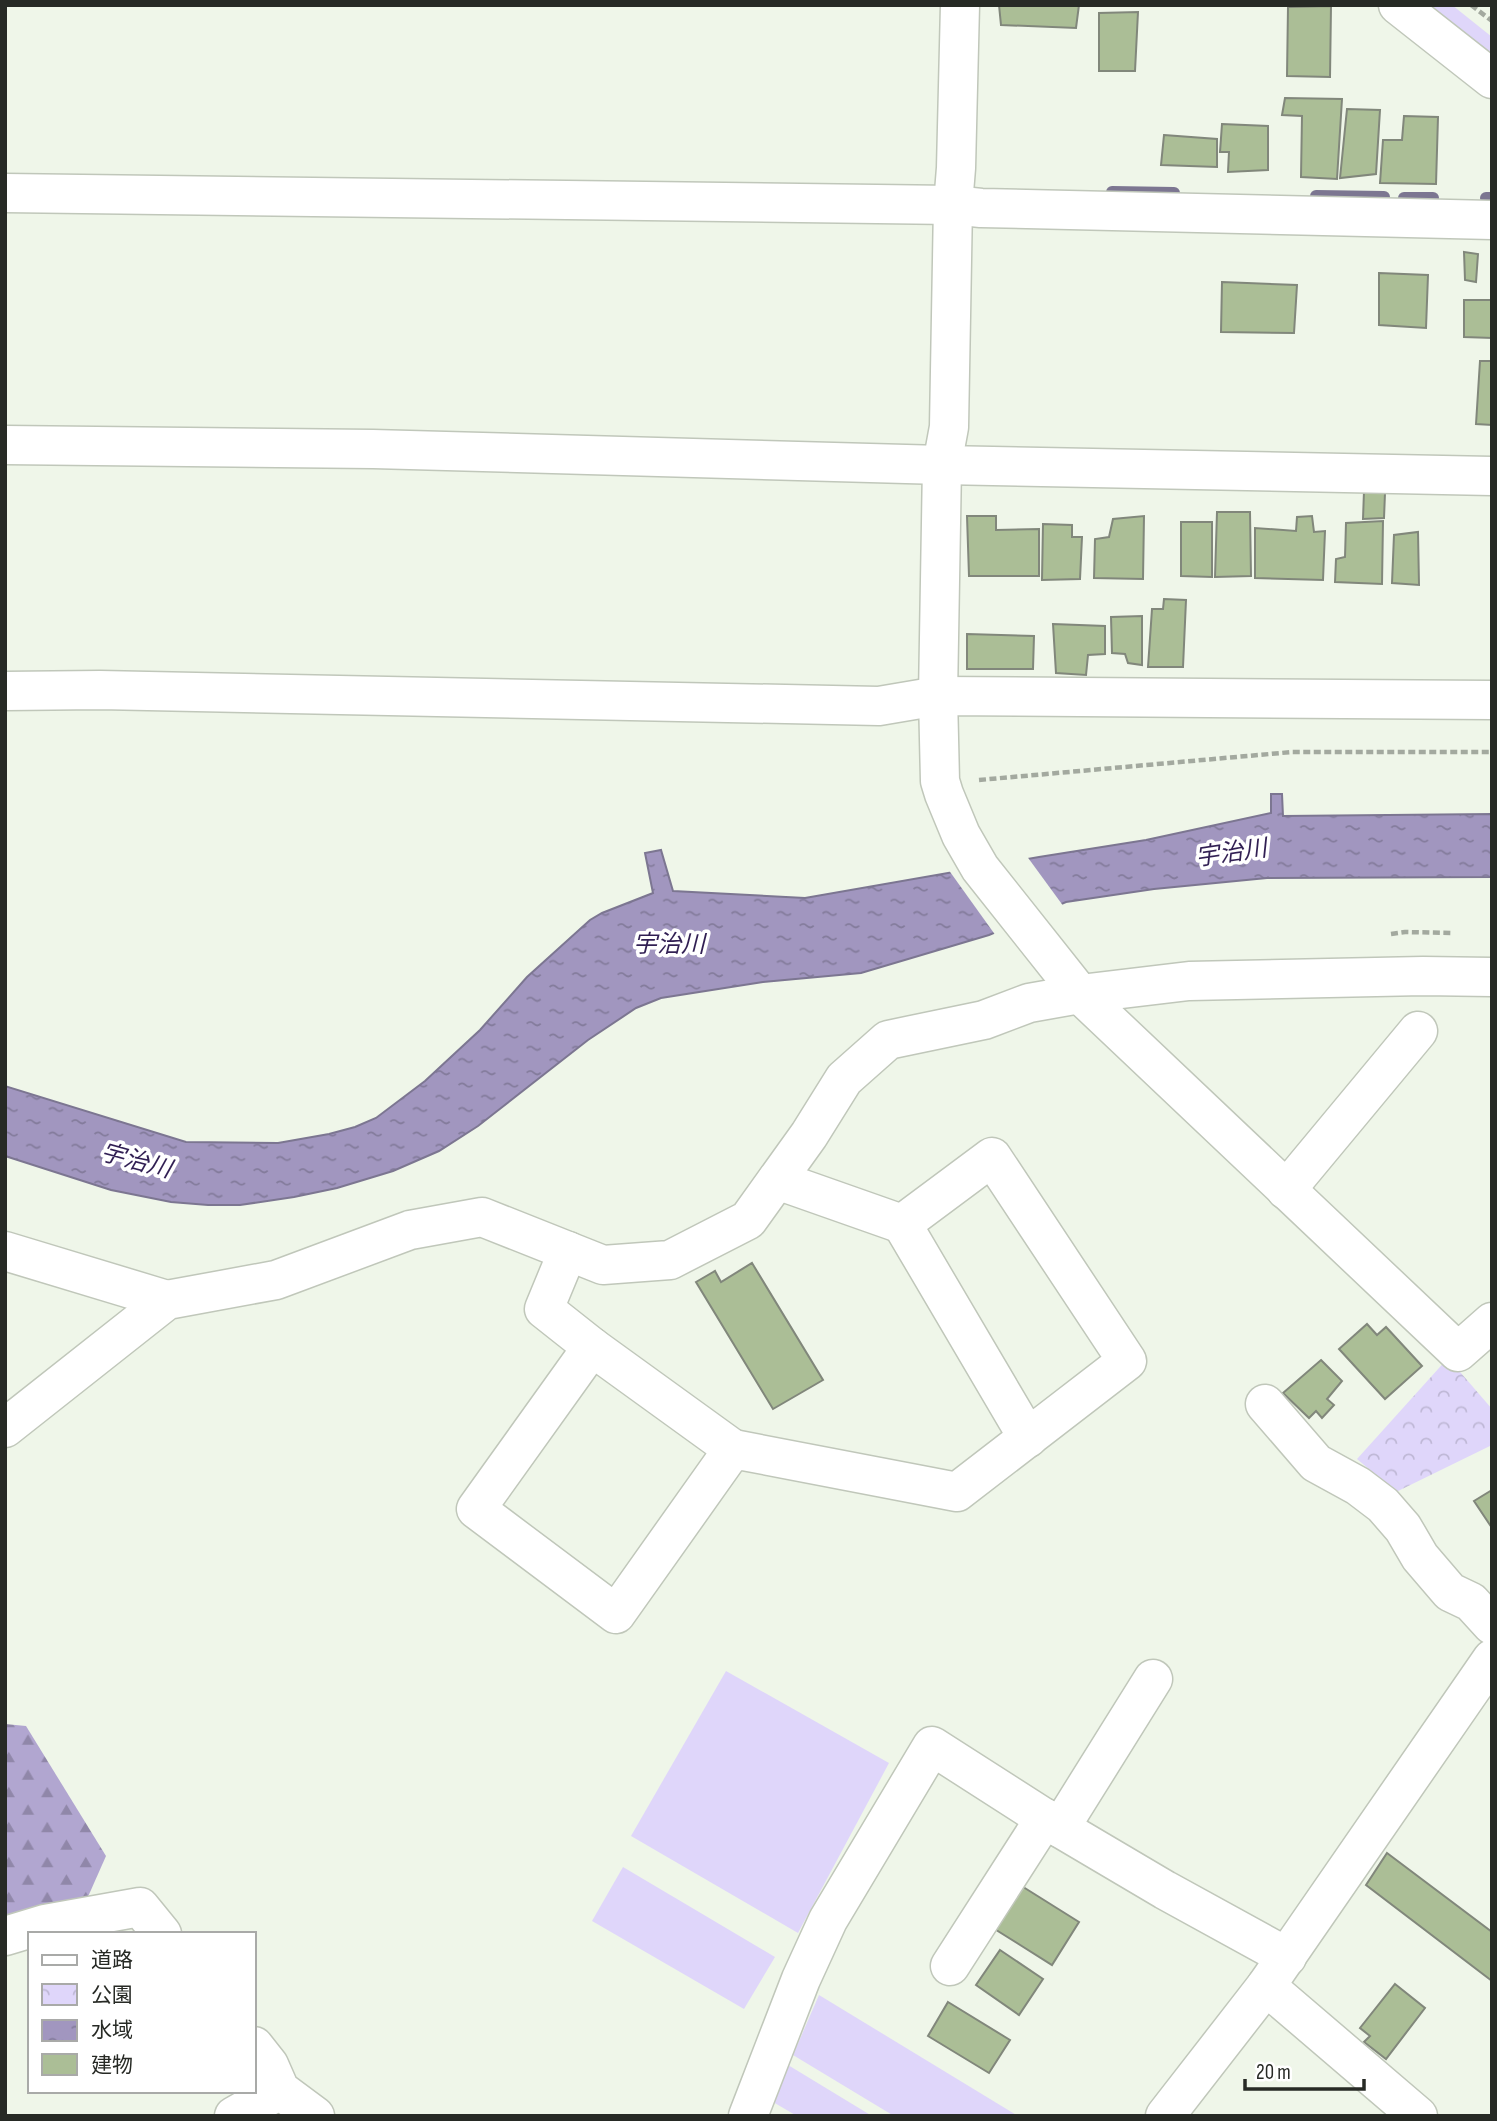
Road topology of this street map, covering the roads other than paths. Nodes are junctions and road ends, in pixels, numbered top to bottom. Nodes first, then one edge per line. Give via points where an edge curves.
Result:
1 (960, 5) edge
2 (1398, 5) edge
3 (1492, 79) edge
4 (5, 193) edge
5 (953, 205) junction
6 (1492, 220) edge
7 (5, 445) edge
8 (943, 465) junction
9 (1492, 476) edge
10 (5, 691) edge
11 (938, 696) junction
12 (1492, 700) edge
13 (1492, 977) edge
14 (1069, 980) junction
15 (1418, 1031) dead end
16 (777, 1180) junction
17 (1286, 1190) junction
18 (902, 1224) junction
19 (5, 1251) edge
20 (568, 1251) junction
21 (167, 1300) junction
22 (1492, 1322) edge
23 (592, 1347) junction
24 (1265, 1404) dead end
25 (5, 1428) edge
26 (1028, 1438) junction
27 (733, 1449) junction
28 (1492, 1625) edge
29 (1492, 1659) edge
30 (1153, 1679) dead end
31 (1052, 1823) junction
32 (160, 1932) edge
33 (5, 1936) edge
34 (950, 1966) dead end
35 (1276, 1972) junction
36 (256, 2048) edge
37 (280, 2090) junction
38 (234, 2116) edge
39 (315, 2116) edge
40 (748, 2116) edge
41 (1166, 2116) edge
42 (1418, 2116) edge

1 - 5 street
2 - 3 street
4 - 5 street
5 - 6 street
5 - 8 street via 949,427
7 - 8 street via 373,449
8 - 9 street
8 - 11 street
10 - 11 street via 879,706
11 - 12 street
11 - 14 street via 942,788 961,835 980,868
13 - 14 street
14 - 16 street via 1029,1003 984,1020 888,1040 844,1079
14 - 17 street
15 - 17 street
16 - 18 street
16 - 20 street via 748,1220 670,1260 603,1265
17 - 22 street via 1458,1352
18 - 26 street
18 - 26 street via 992,1157 1127,1361
19 - 21 street
20 - 21 street via 482,1217 410,1230 276,1280
20 - 23 street via 544,1309
21 - 25 street
23 - 27 street
23 - 27 street via 476,1509 616,1614
24 - 28 street via 1317,1463 1383,1506 1450,1592 1471,1602
26 - 27 street via 957,1492
29 - 35 street
30 - 31 street
31 - 34 street
31 - 35 street via 1165,1891
31 - 40 street via 932,1746 828,1920
32 - 33 street via 140,1906
35 - 41 street
35 - 42 street
36 - 37 street via 270,2065
37 - 38 street
37 - 39 street

